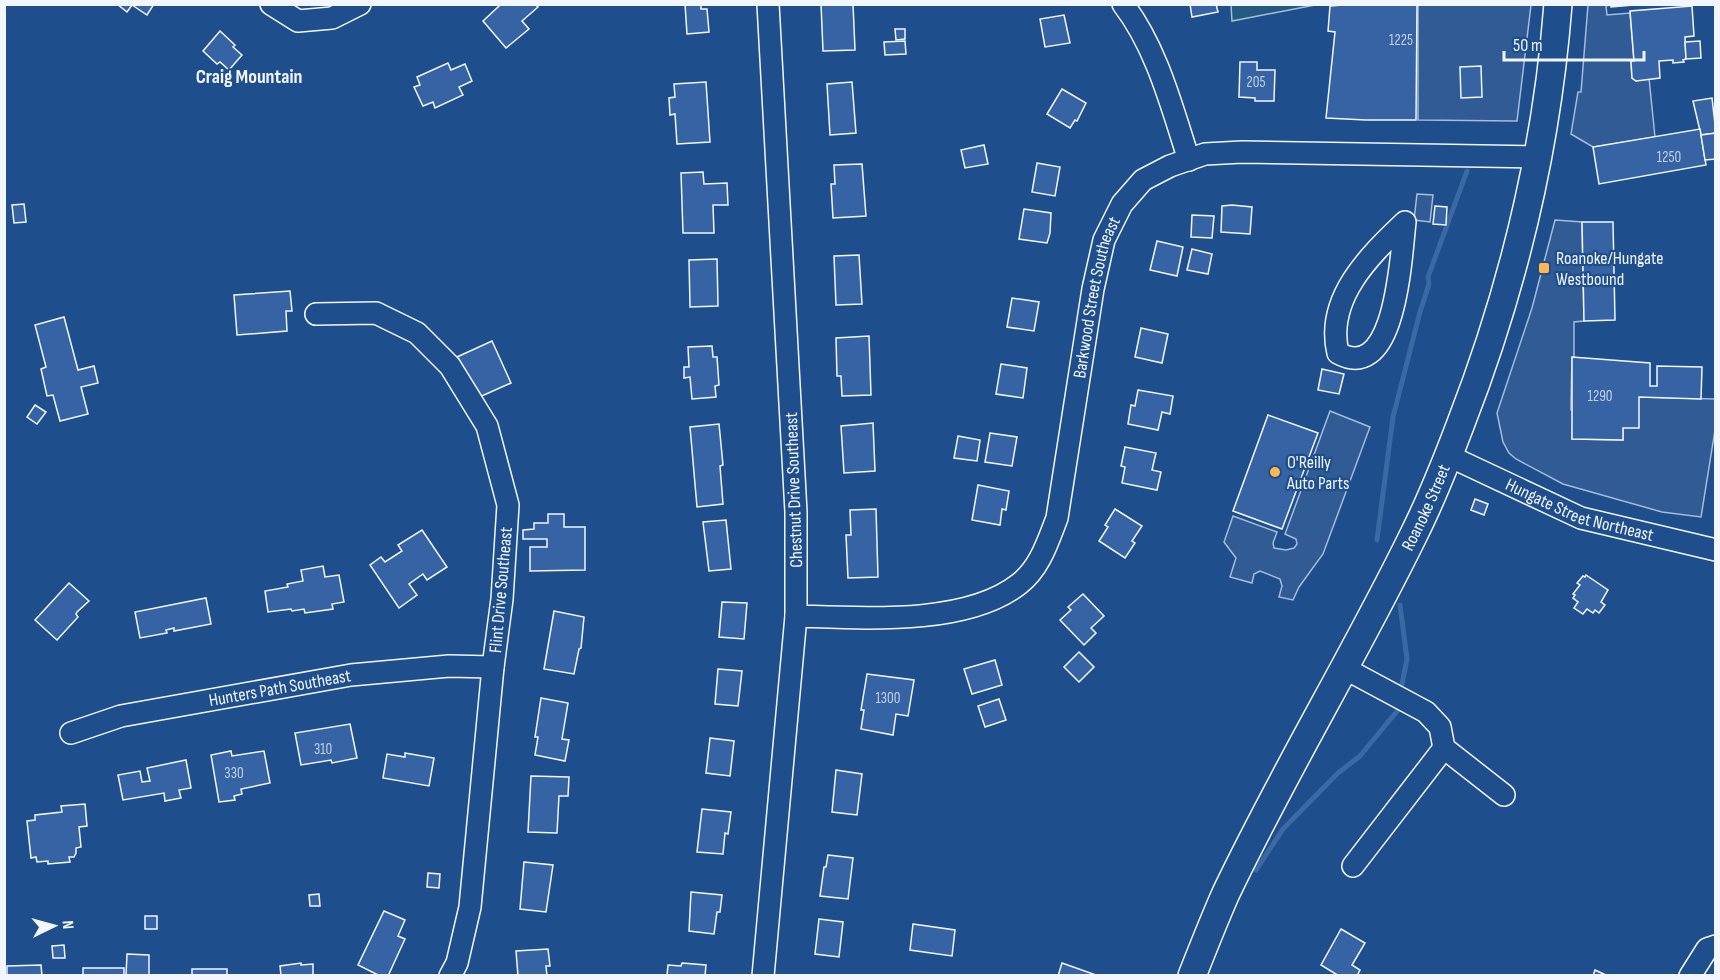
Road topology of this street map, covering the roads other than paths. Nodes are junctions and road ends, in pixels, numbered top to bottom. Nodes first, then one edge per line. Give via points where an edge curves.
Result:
1 (270, 4) edge
2 (360, 4) edge
3 (768, 4) edge
4 (1122, 4) edge
5 (1558, 4) edge
6 (1538, 157) junction
7 (1189, 159) junction
8 (1406, 222) joint
9 (315, 314) dead end
10 (1449, 456) junction
11 (1716, 550) edge
12 (796, 616) junction
13 (493, 667) junction
14 (1344, 668) junction
15 (71, 733) dead end
16 (1444, 748) junction
17 (1504, 795) dead end
18 (1353, 866) dead end
19 (1716, 946) edge
20 (450, 975) edge
21 (763, 975) edge
22 (1192, 975) edge
23 (1690, 975) edge

1 - 2 street via 298,21 332,18
3 - 12 street, Chestnut Drive Southeast via 796,512
4 - 7 street via 1151,53
5 - 6 main road, Roanoke Street
6 - 7 street, Barkwood Street Southeast via 1242,152
6 - 10 main road, Roanoke Street via 1508,287
7 - 12 street, Barkwood Street Southeast via 1143,180 1122,204 1104,240 1057,518 1044,554 1020,584 985,604 931,614 876,618
8 - 8 street via 1387,329 1368,356 1349,359 1338,353 1334,338 1336,318 1350,284 1367,260
9 - 13 street, Flint Drive Southeast via 376,313 417,333 450,366 487,426 508,505
10 - 11 street, Hungate Street Northeast via 1581,518
10 - 14 main road, Roanoke Street via 1415,532
12 - 21 street, Chestnut Drive Southeast
13 - 15 street, Hunters Path Southeast via 449,666 351,675 120,716
13 - 20 street, Flint Drive Southeast via 470,908 457,963
14 - 16 street via 1426,712 1440,727
14 - 22 main road, Roanoke Street via 1226,894
16 - 17 street
16 - 18 street
19 - 23 street via 1707,949

